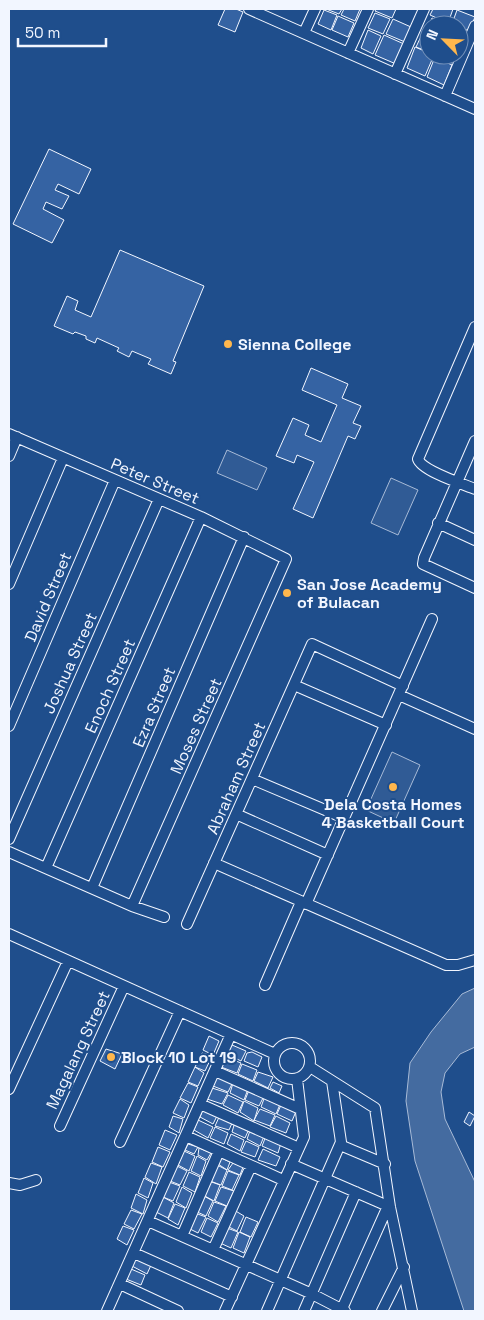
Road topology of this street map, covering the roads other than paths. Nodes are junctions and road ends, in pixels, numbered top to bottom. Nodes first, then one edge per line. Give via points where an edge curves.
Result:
1 (249, 9) edge
2 (315, 9) edge
3 (368, 9) edge
4 (424, 9) edge
5 (260, 11) edge
6 (475, 26) edge
7 (304, 33) junction
8 (348, 53) junction
9 (395, 74) junction
10 (445, 96) junction
11 (475, 109) edge
12 (475, 327) edge
13 (13, 436) edge
14 (475, 441) edge
15 (9, 456) edge
16 (63, 458) junction
17 (115, 480) junction
18 (457, 481) junction
19 (475, 489) edge
20 (159, 499) junction
21 (201, 517) junction
22 (438, 523) junction
23 (244, 537) junction
24 (475, 540) edge
25 (286, 559) joint
26 (9, 584) edge
27 (475, 588) edge
28 (432, 619) dead end
29 (294, 686) junction
30 (401, 690) junction
31 (386, 725) junction
32 (9, 726) edge
33 (475, 729) edge
34 (252, 779) junction
35 (236, 814) junction
36 (344, 818) junction
37 (9, 839) edge
38 (9, 852) edge
39 (328, 855) junction
40 (214, 863) junction
41 (46, 868) junction
42 (92, 888) junction
43 (304, 903) junction
44 (132, 906) junction
45 (164, 917) dead end
46 (187, 924) dead end
47 (9, 934) edge
48 (475, 960) edge
49 (68, 961) junction
50 (265, 984) dead end
51 (124, 986) junction
52 (180, 1011) junction
53 (231, 1034) junction
54 (275, 1054) junction
55 (310, 1067) junction
56 (215, 1070) junction
57 (297, 1079) junction
58 (332, 1081) junction
59 (9, 1089) edge
60 (200, 1104) junction
61 (300, 1109) junction
62 (60, 1126) dead end
63 (186, 1136) junction
64 (120, 1142) dead end
65 (340, 1145) junction
66 (299, 1148) junction
67 (219, 1151) junction
68 (291, 1164) junction
69 (385, 1164) junction
70 (251, 1166) junction
71 (325, 1179) junction
72 (36, 1180) dead end
73 (283, 1180) junction
74 (9, 1183) edge
75 (356, 1192) junction
76 (389, 1206) junction
77 (148, 1221) junction
78 (182, 1236) junction
79 (213, 1250) junction
80 (134, 1253) junction
81 (246, 1264) junction
82 (404, 1267) junction
83 (280, 1280) junction
84 (120, 1284) junction
85 (312, 1294) junction
86 (232, 1297) junction
87 (343, 1310) edge
88 (107, 1311) edge
89 (178, 1311) edge
90 (225, 1311) edge
91 (267, 1311) edge
92 (304, 1311) edge
93 (382, 1311) edge
94 (412, 1311) edge

1 - 5 street
2 - 7 street
3 - 8 street
4 - 9 street
5 - 7 street
6 - 10 street
7 - 8 street
8 - 9 street
9 - 10 street
10 - 11 street
12 - 18 street via 418,459 427,469
13 - 15 street
13 - 16 street, Peter Street
14 - 18 street
16 - 17 street, Peter Street
16 - 26 street
17 - 20 street, Peter Street
17 - 32 street, David Street
18 - 19 street
18 - 22 street
20 - 21 street, Peter Street
20 - 37 street, Joshua Street
21 - 23 street, Peter Street
21 - 41 street, Enoch Street
22 - 24 street
22 - 27 street via 424,564
23 - 25 street, Peter Street
23 - 42 street, Ezra Street
25 - 44 street, Moses Street
28 - 30 street
29 - 30 street, Abraham Street via 312,644
29 - 31 street
29 - 34 street, Abraham Street
30 - 31 street
30 - 33 street
31 - 36 street
34 - 35 street, Abraham Street
34 - 36 street
35 - 39 street
35 - 40 street, Abraham Street
36 - 39 street
38 - 41 street
39 - 43 street
40 - 43 street
40 - 46 street, Abraham Street
41 - 42 street
42 - 44 street
43 - 48 street via 446,965
43 - 50 street
44 - 45 street
47 - 49 street
49 - 51 street
49 - 59 street
51 - 52 street
51 - 62 street, Magalang Street
52 - 53 street
52 - 64 street
53 - 54 street
53 - 56 street
54 - 55 street via 288,1043 299,1044 310,1056
54 - 57 street via 274,1064 278,1073 286,1079
55 - 57 street via 303,1077
55 - 58 street
56 - 60 street
56 - 61 street
57 - 61 street
58 - 65 street
58 - 69 street via 375,1108
60 - 63 street
60 - 66 street
61 - 66 street via 304,1137
63 - 67 street
63 - 77 street
65 - 69 street
65 - 71 street
66 - 68 street
67 - 70 street
67 - 78 street
68 - 71 street
68 - 73 street
69 - 76 street
70 - 73 street
70 - 79 street
71 - 75 street
71 - 83 street
72 - 74 street via 20,1185
73 - 81 street
75 - 76 street
75 - 85 street
76 - 82 street
76 - 87 street
77 - 78 street
77 - 80 street
78 - 79 street
79 - 81 street
80 - 84 street
80 - 86 street
81 - 83 street
81 - 86 street
82 - 93 street
82 - 94 street
83 - 85 street
83 - 91 street
84 - 88 street
84 - 89 street
85 - 87 street
85 - 92 street
86 - 90 street

